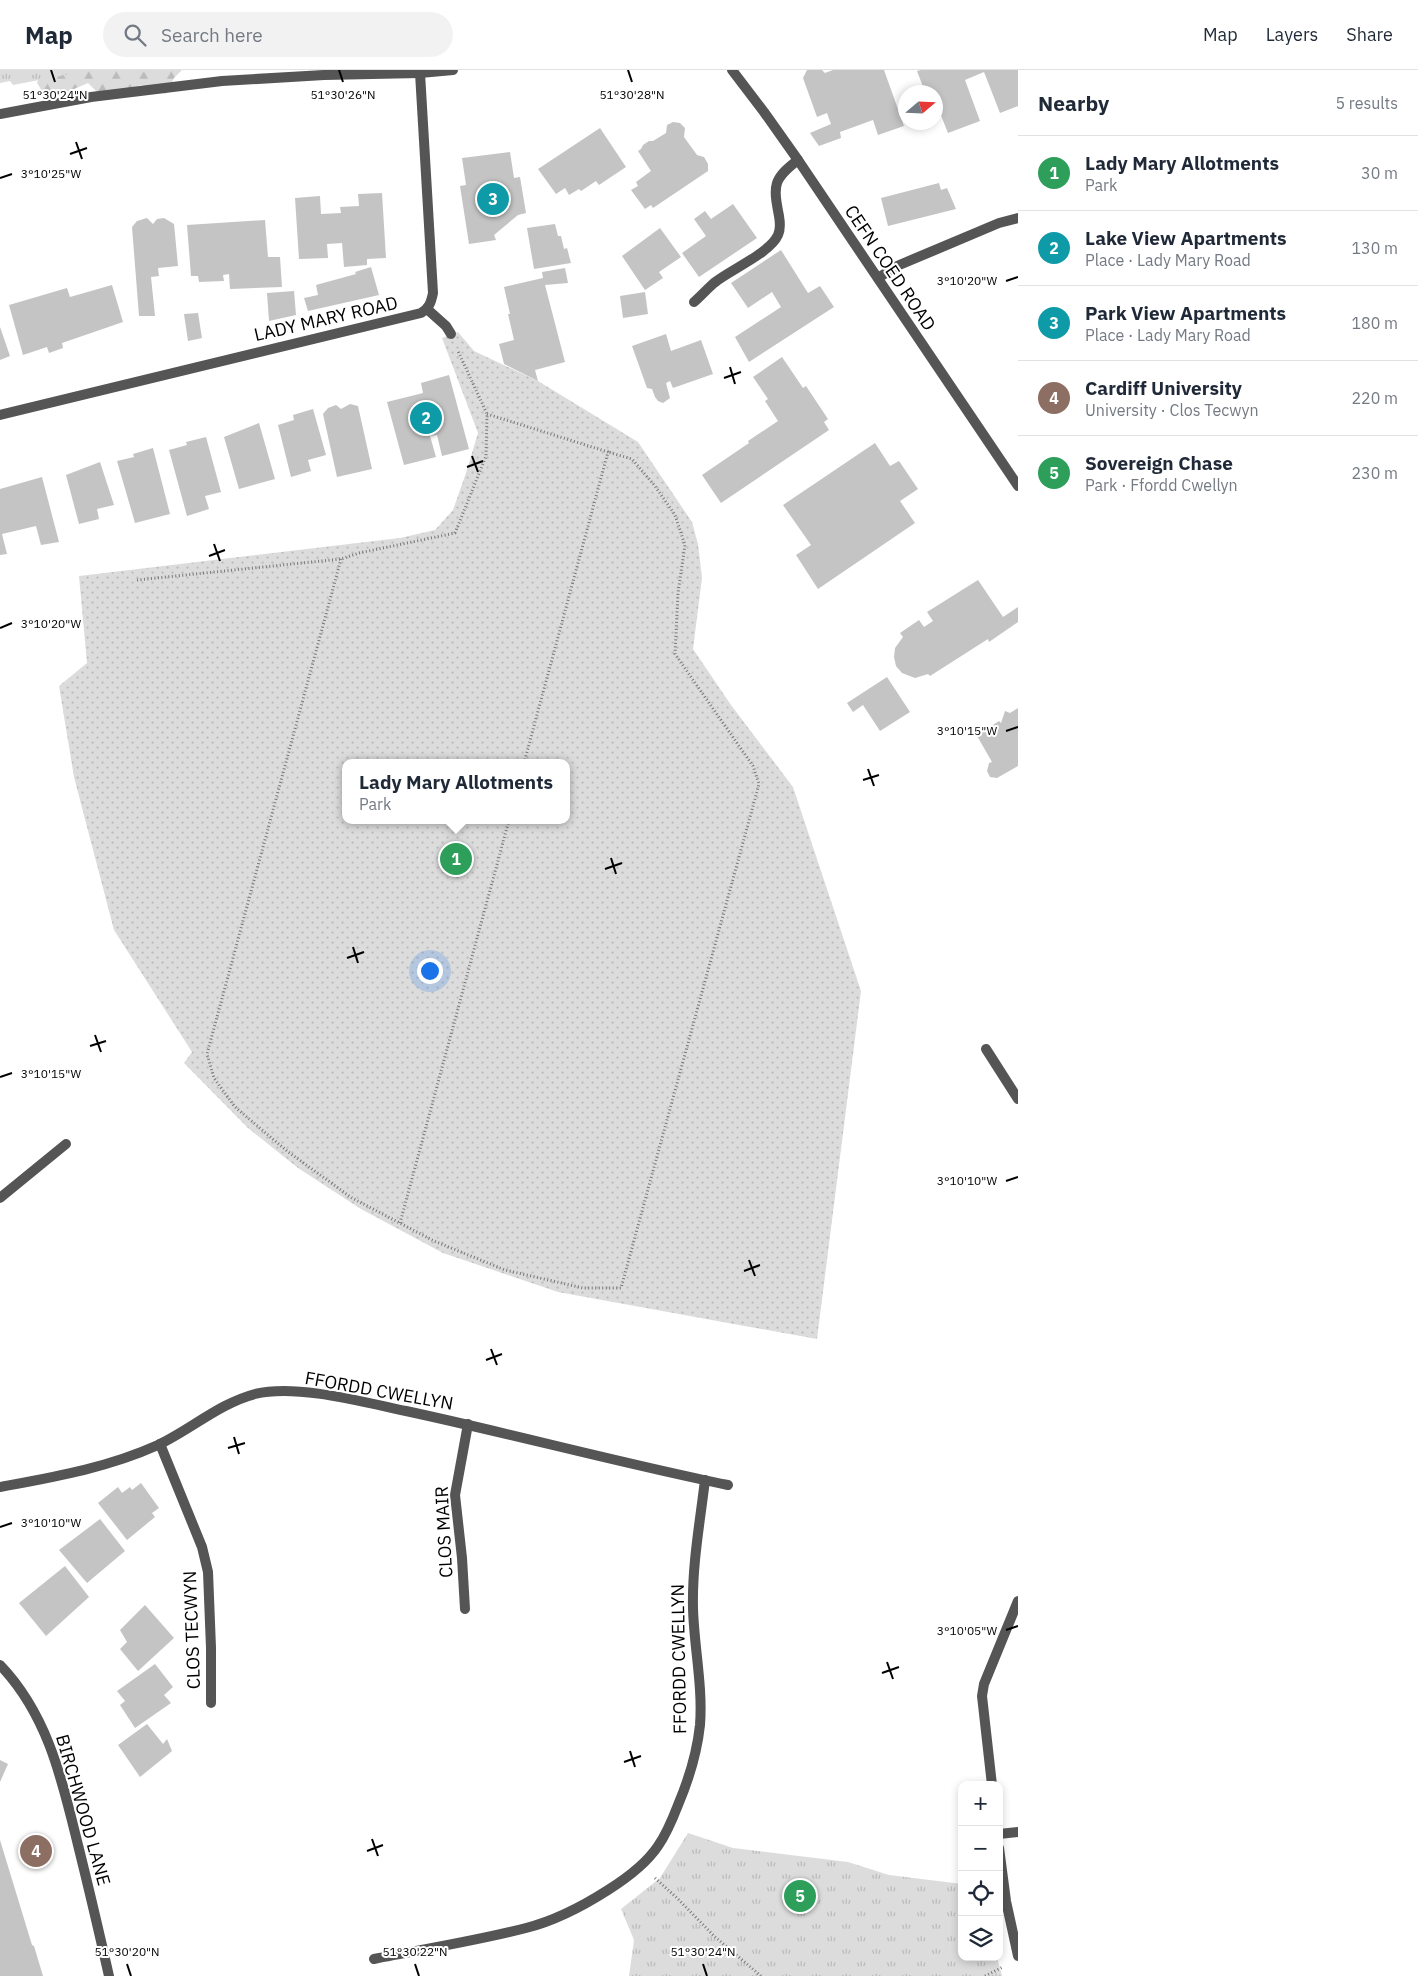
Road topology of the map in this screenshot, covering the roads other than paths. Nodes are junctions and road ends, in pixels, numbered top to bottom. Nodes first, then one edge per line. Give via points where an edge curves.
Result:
1 (453, 70) edge
2 (732, 70) edge
3 (420, 73) junction
4 (0, 114) edge
5 (798, 160) junction
6 (1018, 218) edge
7 (878, 278) junction
8 (694, 302) dead end
9 (427, 309) junction
10 (451, 334) road end
11 (0, 415) edge
12 (1018, 486) edge
13 (986, 1049) dead end
14 (1018, 1099) edge
15 (66, 1144) dead end
16 (0, 1198) edge
17 (468, 1424) junction
18 (160, 1444) junction
19 (705, 1480) junction
20 (728, 1485) dead end
21 (0, 1487) edge
22 (1018, 1601) edge
23 (465, 1609) dead end
24 (0, 1665) edge
25 (211, 1703) dead end
26 (992, 1781) edge
27 (1018, 1832) edge
28 (1003, 1834) edge
29 (1002, 1871) edge
30 (1018, 1956) edge
31 (374, 1959) dead end
32 (109, 1976) edge

1 - 3 street
2 - 5 street, CEFN COED ROAD
3 - 4 street via 222,81 100,96
3 - 9 street via 432,293
5 - 7 street, CEFN COED ROAD
5 - 8 street via 782,172 776,183 778,235 769,246 714,283
6 - 7 street via 897,266
7 - 12 street, CEFN COED ROAD
9 - 10 street
9 - 11 street, LADY MARY ROAD
13 - 14 street
15 - 16 street
17 - 18 street, FFORDD CWELLYN via 316,1394 256,1394 237,1400
17 - 19 street, FFORDD CWELLYN
17 - 23 street, CLOS MAIR via 455,1495
18 - 21 street, FFORDD CWELLYN via 106,1465
18 - 25 street, CLOS TECWYN via 202,1547 208,1572
19 - 20 street, FFORDD CWELLYN
19 - 31 street, FFORDD CWELLYN via 693,1578 700,1724 688,1782 658,1846 641,1866 620,1882 558,1917 526,1928
22 - 26 street via 982,1696
24 - 32 street, BIRCHWOOD LANE via 33,1708 50,1746
27 - 28 street
29 - 30 street

